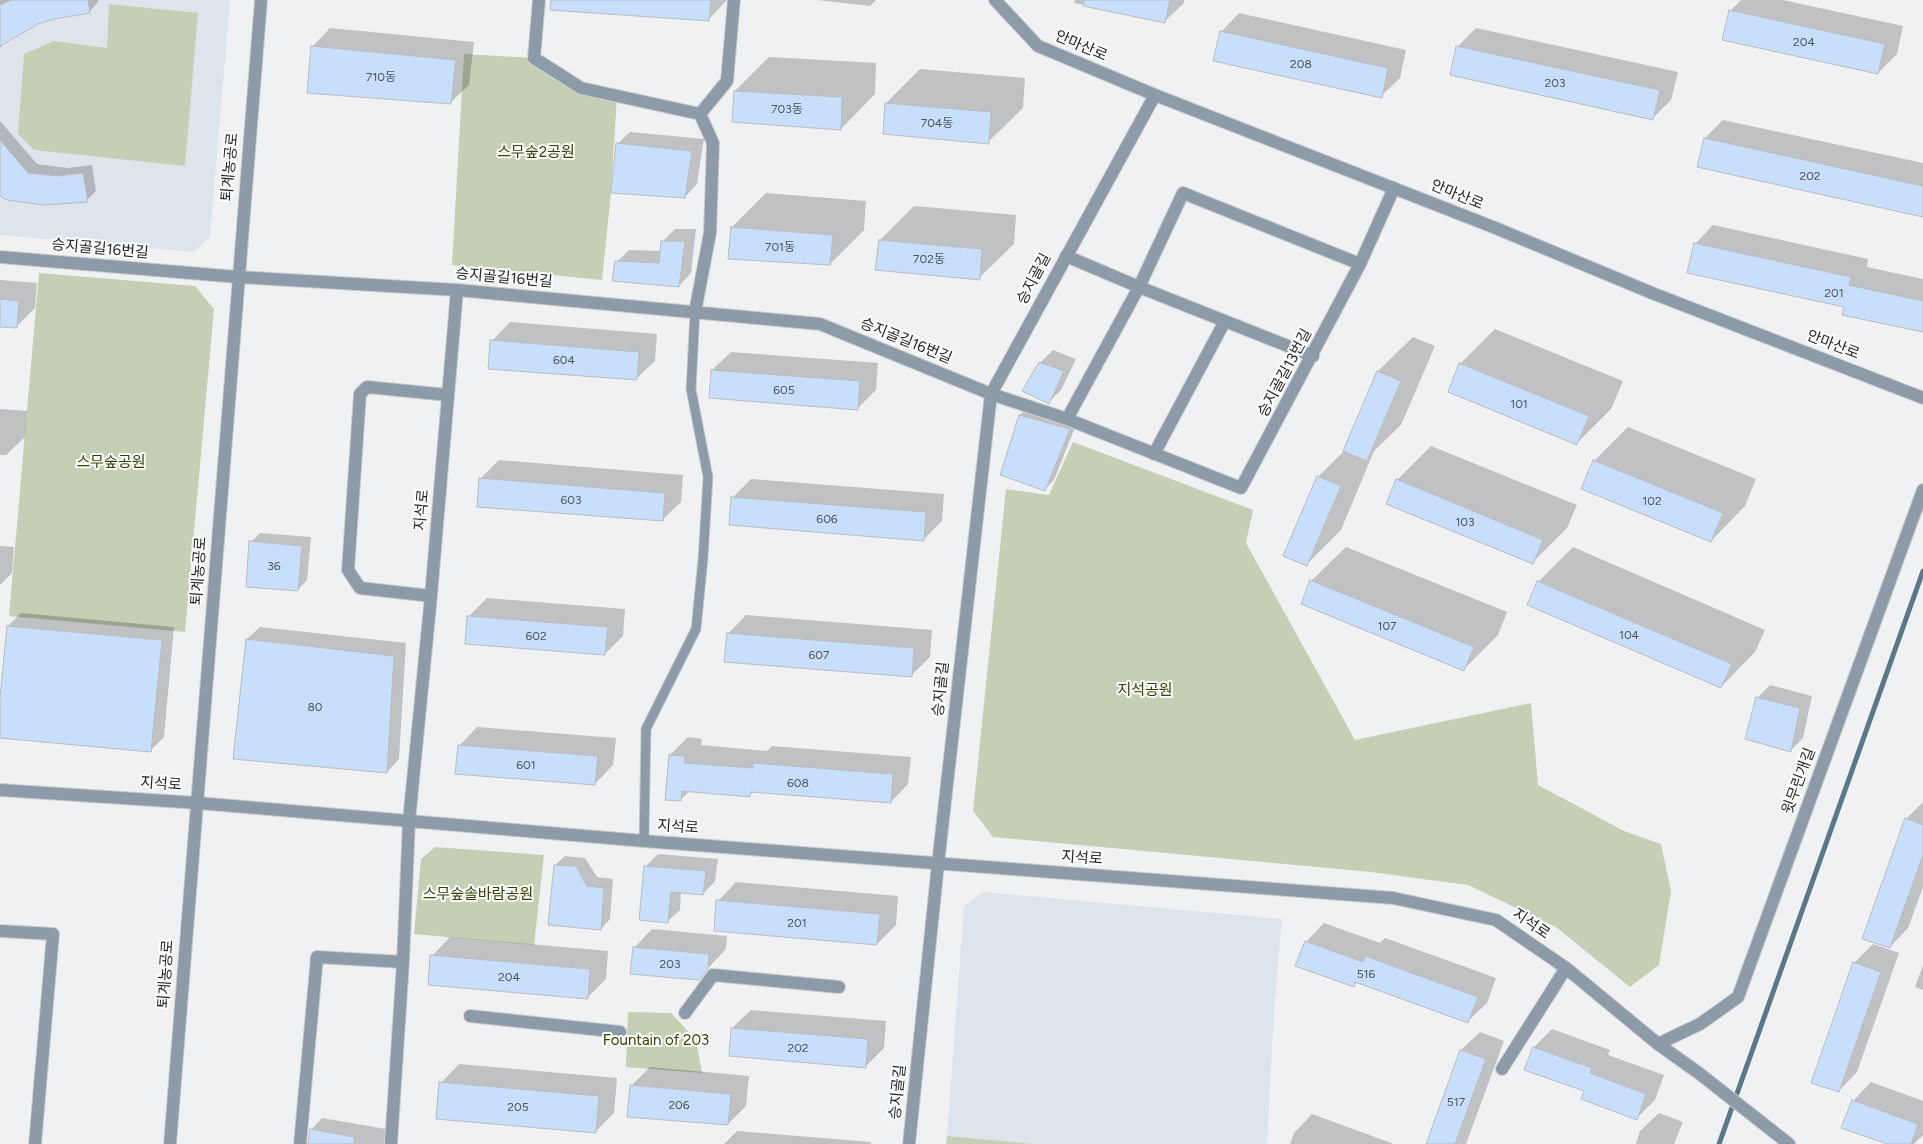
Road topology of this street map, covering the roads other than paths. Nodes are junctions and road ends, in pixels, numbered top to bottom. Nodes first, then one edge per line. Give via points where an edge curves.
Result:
1 (260, 0) edge
2 (539, 0) edge
3 (734, 0) edge
4 (994, 0) edge
5 (1155, 95) junction
6 (700, 114) junction
7 (1394, 188) junction
8 (1066, 256) junction
9 (0, 257) edge
10 (1360, 264) junction
11 (238, 277) junction
12 (1139, 287) junction
13 (456, 290) junction
14 (695, 312) junction
15 (1224, 321) junction
16 (1313, 356) junction
17 (448, 394) junction
18 (991, 394) junction
19 (1923, 398) edge
20 (1067, 420) junction
21 (1154, 454) junction
22 (1923, 490) edge
23 (431, 596) junction
24 (0, 790) edge
25 (198, 803) junction
26 (409, 821) junction
27 (644, 841) junction
28 (938, 864) junction
29 (0, 931) edge
30 (403, 962) junction
31 (1566, 968) junction
32 (839, 987) dead end
33 (685, 1013) dead end
34 (470, 1016) dead end
35 (620, 1032) dead end
36 (1658, 1044) junction
37 (1502, 1069) dead end
38 (35, 1144) edge
39 (170, 1144) edge
40 (300, 1144) edge
41 (391, 1144) edge
42 (909, 1144) edge
43 (1789, 1144) edge

1 - 11 street, 퇴계농공로
2 - 6 street via 534,58 581,88
3 - 6 street via 727,81
4 - 5 street, 안마산로 via 1038,46
5 - 7 street, 안마산로
5 - 8 street, 승지골길
6 - 14 street via 713,143 710,233
7 - 10 street, 승지골길13번길
7 - 19 street, 안마산로
8 - 12 street, 승지골길
8 - 18 street, 승지골길
9 - 11 street, 승지골길16번길
10 - 12 street via 1183,193
10 - 16 street, 승지골길13번길
11 - 13 street, 승지골길16번길
11 - 25 street, 퇴계농공로
12 - 15 street, 승지골길
12 - 20 street
13 - 14 street, 승지골길16번길
13 - 17 street, 지석로
14 - 18 street, 승지골길16번길 via 820,324
14 - 27 lane via 691,389 708,477 703,559 696,629 646,729
15 - 16 street, 승지골길
15 - 21 street
16 - 21 street, 승지골길13번길 via 1241,488
17 - 23 street, 지석로
17 - 23 street via 367,387 360,394 348,570 360,588
18 - 20 street, 승지골길13번길
18 - 28 street, 승지골길
20 - 21 street, 승지골길13번길
22 - 36 street, 윗무린개길 via 1738,997 1700,1024
23 - 26 street, 지석로
24 - 25 street, 지석로
25 - 26 street, 지석로
25 - 39 street, 퇴계농공로
26 - 27 street, 지석로
26 - 30 street
27 - 28 street, 지석로
28 - 31 street, 지석로 via 1393,898 1496,920
28 - 42 street, 승지골길
29 - 38 street via 53,934
30 - 40 street via 317,957
30 - 41 street
31 - 36 street, 지석로
31 - 37 street
32 - 33 street via 713,975
34 - 35 street
36 - 43 street, 지석로

